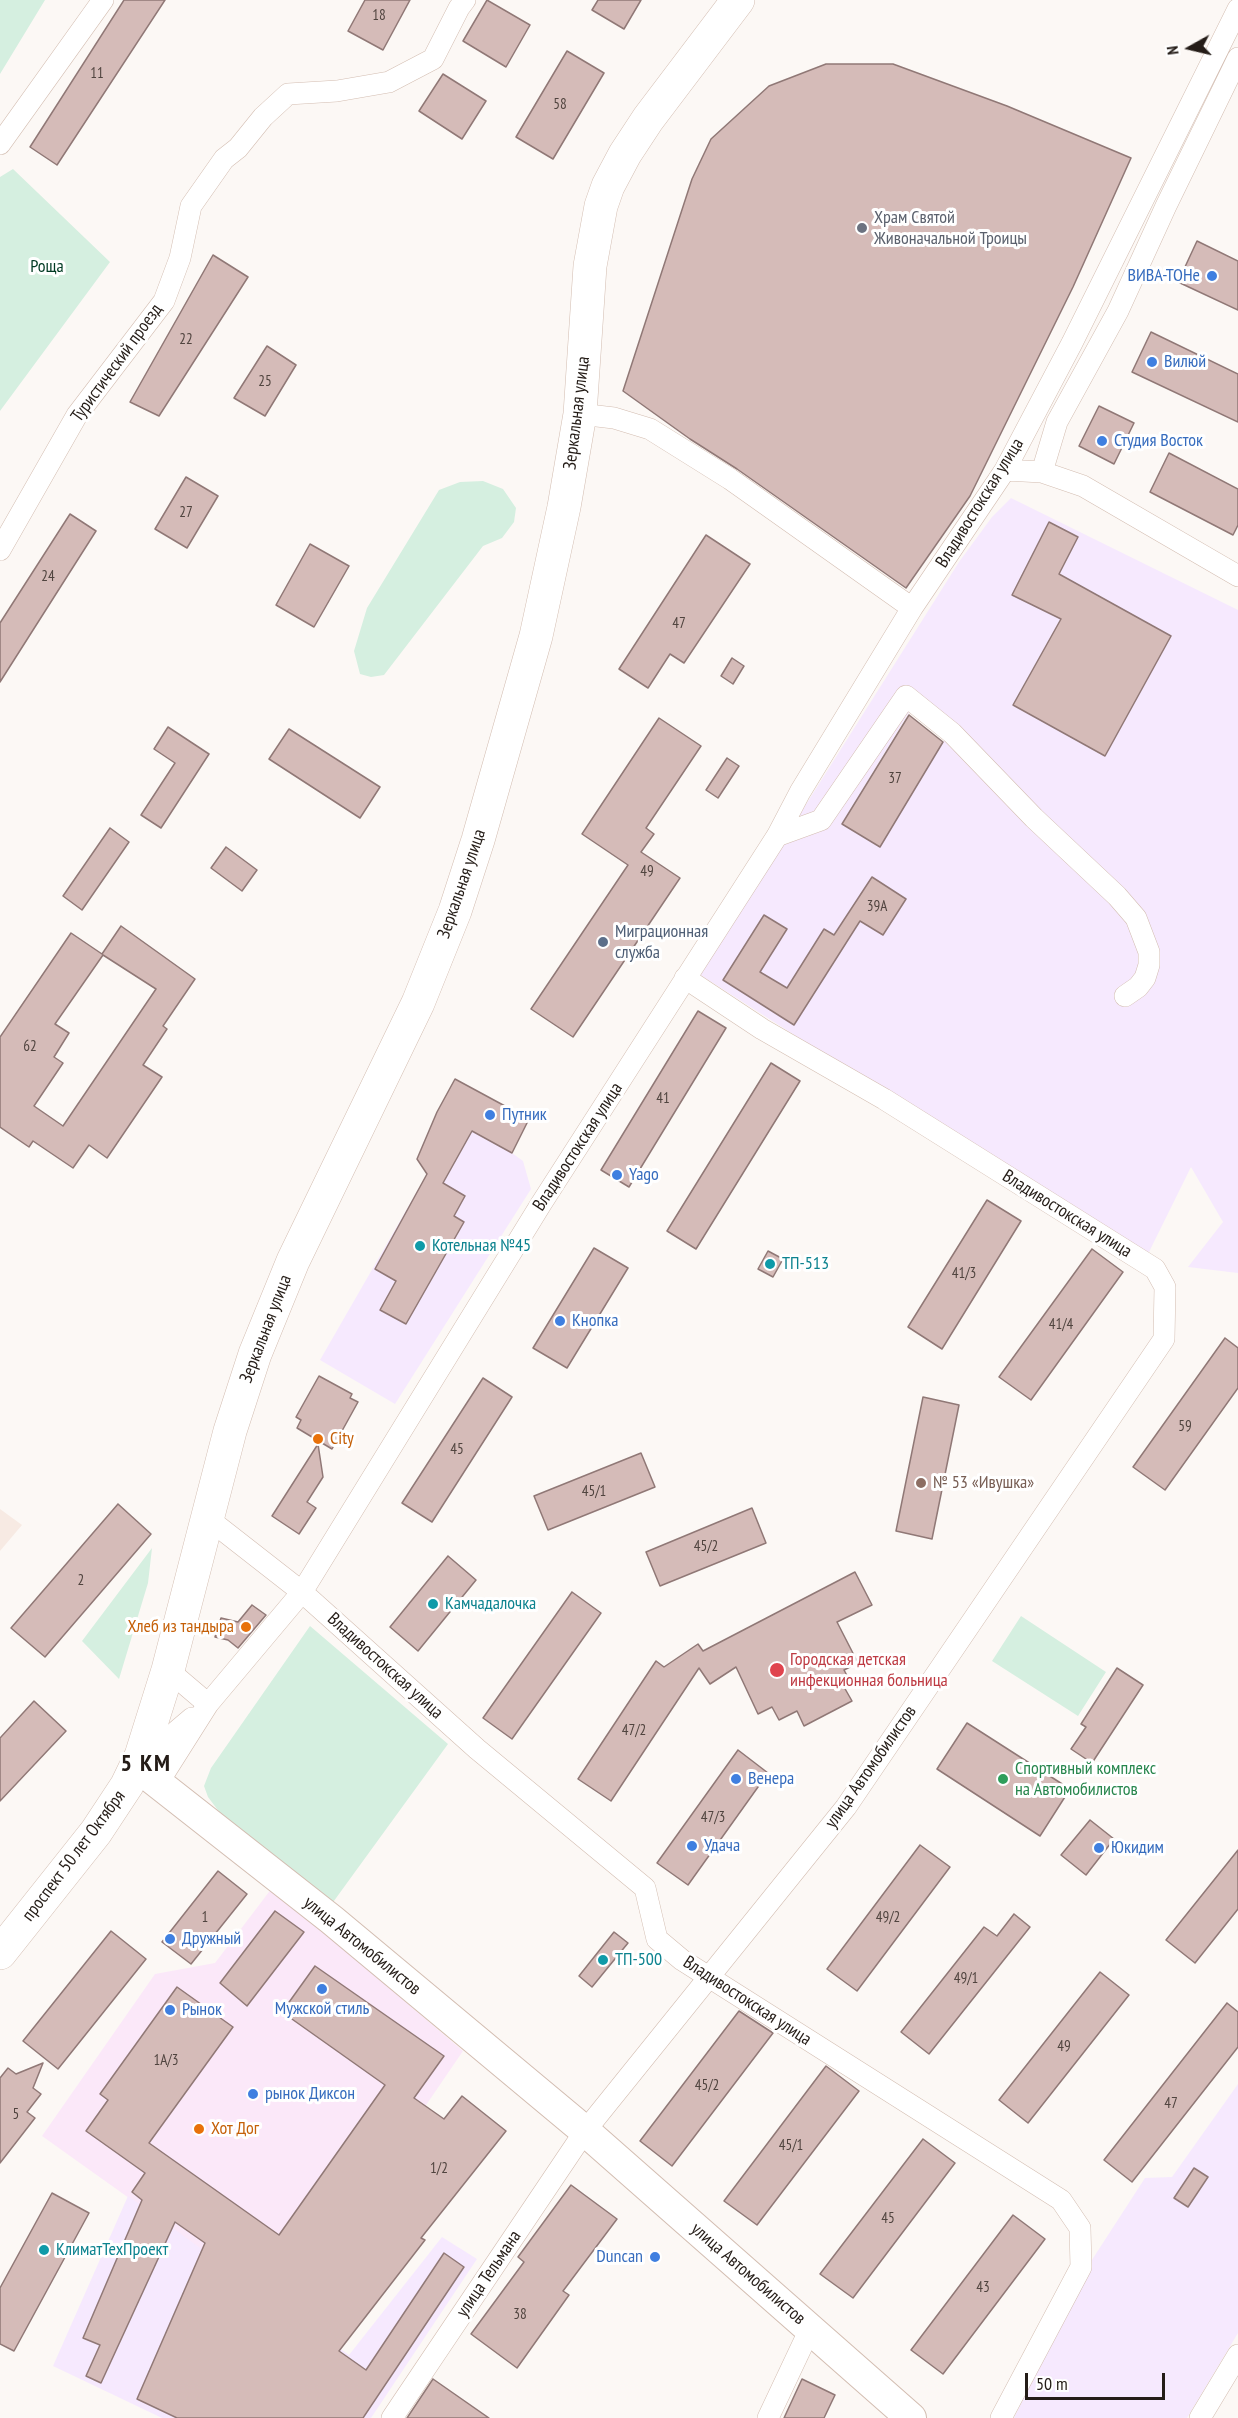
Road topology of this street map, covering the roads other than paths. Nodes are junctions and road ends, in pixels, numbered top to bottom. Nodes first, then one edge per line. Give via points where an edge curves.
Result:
1 (103, 0) edge
2 (465, 0) edge
3 (738, 0) edge
4 (1238, 9) edge
5 (1238, 58) edge
6 (0, 144) edge
7 (580, 414) junction
8 (1005, 470) junction
9 (1042, 472) junction
10 (0, 550) edge
11 (1238, 576) edge
12 (912, 608) junction
13 (777, 836) junction
14 (685, 978) junction
15 (1125, 996) dead end
16 (1165, 1287) joint
17 (206, 1517) junction
18 (302, 1592) junction
19 (168, 1670) junction
20 (208, 1704) junction
21 (147, 1775) junction
22 (2, 1944) edge
23 (708, 1977) junction
24 (585, 2131) junction
25 (810, 2329) junction
26 (1238, 2355) edge
27 (907, 2417) edge
28 (392, 2418) edge
29 (768, 2418) edge
30 (1001, 2418) edge
31 (1200, 2418) edge

1 - 6 street
2 - 10 street, Туристический проезд via 433,59 389,82 288,94 224,159 191,206 180,258 164,301 77,415
3 - 7 main road, Зеркальная улица via 648,119 608,186 593,247
4 - 8 street, Владивостокская улица
5 - 9 street via 1118,311 1057,422
7 - 12 street via 614,418 650,429 730,479
7 - 17 main road, Зеркальная улица via 536,636 455,911 404,1033 273,1307 230,1431
8 - 9 street
8 - 12 street, Владивостокская улица
9 - 11 street via 1083,486
12 - 13 street, Владивостокская улица
13 - 14 street, Владивостокская улица
13 - 15 street via 821,820 906,696 952,733 1136,918 1149,952 1149,965 1138,987
14 - 16 street, Владивостокская улица via 1155,1269
14 - 18 street, Владивостокская улица
16 - 23 street, улица Автомобилистов via 1164,1339 846,1807
17 - 18 street, Владивостокская улица
17 - 19 main road, Зеркальная улица
18 - 20 street, Владивостокская улица
18 - 23 street, Владивостокская улица via 477,1749 645,1888 657,1939
19 - 20 street
19 - 21 main road, Зеркальная улица
20 - 21 street, Владивостокская улица
21 - 22 main road, проспект 50 лет Октября via 127,1785 96,1832
21 - 24 street, улица Автомобилистов via 332,1920
23 - 24 street, улица Автомобилистов
23 - 30 street, Владивостокская улица via 1061,2199 1080,2228 1081,2267
24 - 25 street, улица Автомобилистов
24 - 28 street, улица Тельмана
25 - 27 street, улица Автомобилистов
25 - 29 street
26 - 31 street

